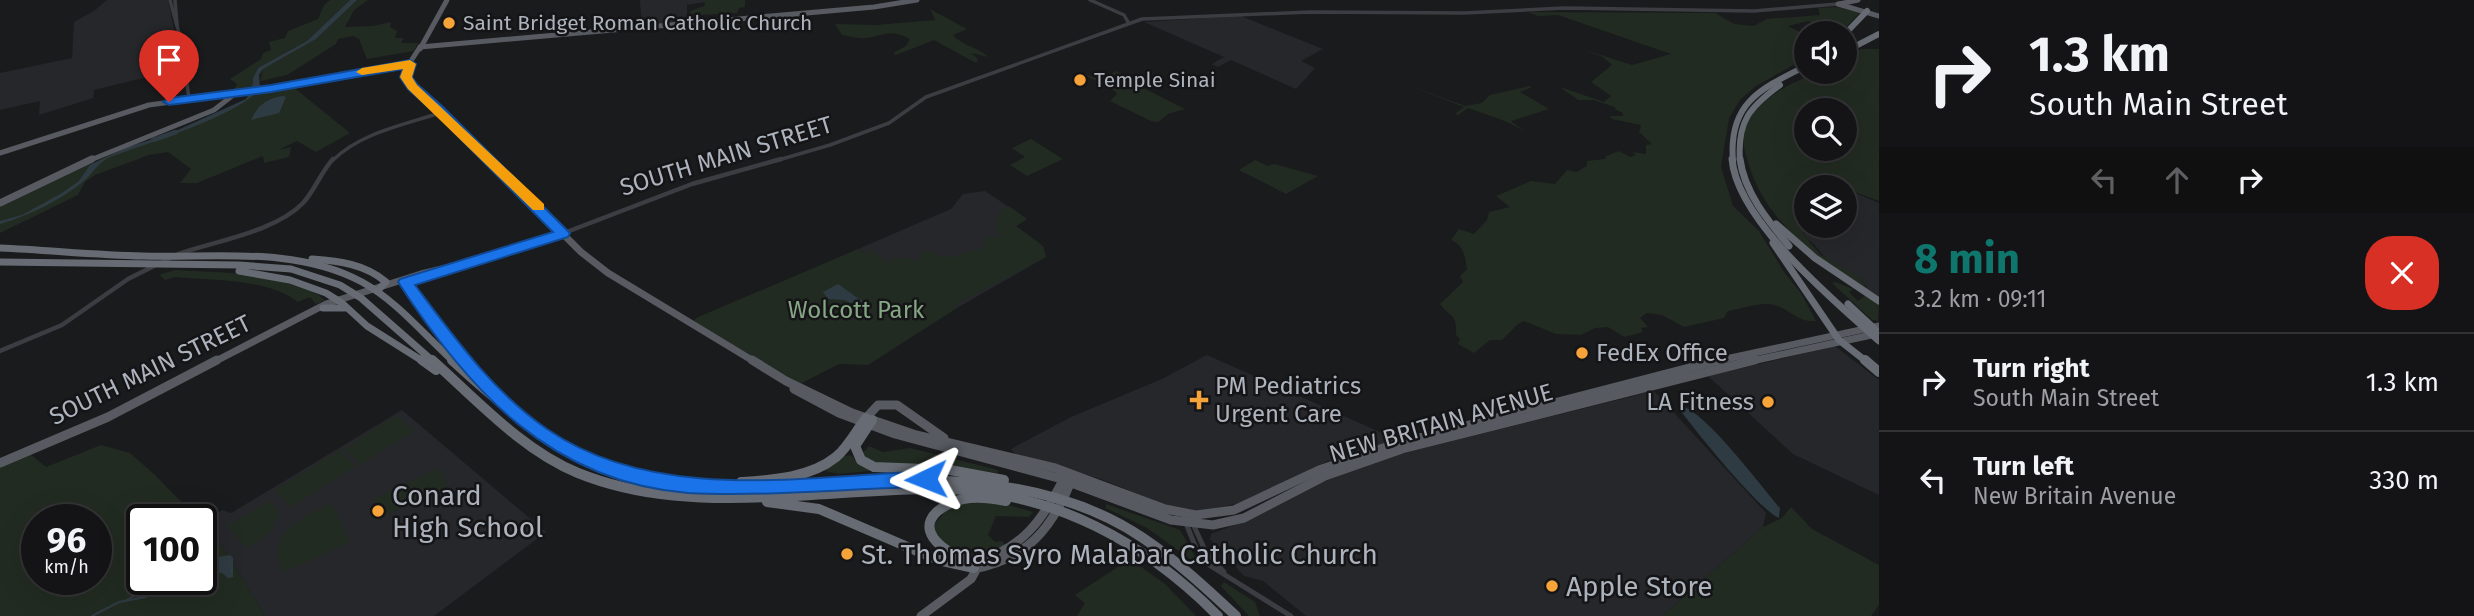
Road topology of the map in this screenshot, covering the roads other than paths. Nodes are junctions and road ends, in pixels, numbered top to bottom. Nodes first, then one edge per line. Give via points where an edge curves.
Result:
1 (172, 0) edge
2 (447, 0) edge
3 (917, 0) edge
4 (1090, 0) edge
5 (1858, 0) edge
6 (1838, 4) junction
7 (1867, 12) junction
8 (1879, 15) edge
9 (1128, 22) junction
10 (1857, 22) edge
11 (1879, 28) edge
12 (1879, 34) edge
13 (1857, 39) edge
14 (1879, 39) edge
15 (1857, 45) edge
16 (1857, 46) edge
17 (420, 47) junction
18 (410, 64) junction
19 (1794, 72) edge
20 (1794, 78) edge
21 (237, 92) junction
22 (189, 98) junction
23 (440, 113) junction
24 (0, 153) edge
25 (1745, 182) junction
26 (1, 202) edge
27 (1754, 212) junction
28 (563, 233) junction
29 (0, 248) edge
30 (264, 258) junction
31 (0, 262) edge
32 (210, 266) junction
33 (422, 276) junction
34 (405, 282) junction
35 (382, 287) junction
36 (343, 301) junction
37 (1879, 301) edge
38 (319, 309) junction
39 (1879, 327) edge
40 (1879, 333) edge
41 (1861, 334) junction
42 (1839, 339) junction
43 (1879, 341) edge
44 (0, 351) edge
45 (1879, 372) edge
46 (451, 377) junction
47 (1634, 385) junction
48 (508, 407) junction
49 (867, 421) junction
50 (1398, 443) junction
51 (961, 446) junction
52 (1409, 447) junction
53 (0, 463) edge
54 (1035, 472) junction
55 (1325, 472) junction
56 (1069, 477) junction
57 (682, 484) junction
58 (751, 498) junction
59 (1043, 498) junction
60 (1255, 501) junction
61 (1069, 508) junction
62 (1254, 514) junction
63 (1188, 519) junction
64 (974, 564) junction
65 (921, 616) edge
66 (1218, 616) edge
67 (1237, 616) edge
68 (1291, 616) edge

1 - 22 street
2 - 17 main road
3 - 17 main road
4 - 9 street via 1124,15
5 - 6 main road
6 - 7 main road
6 - 9 street, SOUTH MAIN STREET via 1754,11 1322,12
7 - 8 main road
7 - 10 highway
9 - 28 street, SOUTH MAIN STREET via 922,99 889,123 830,145 698,182
11 - 13 highway
12 - 15 highway
14 - 16 highway
17 - 18 main road
18 - 21 main road
18 - 23 main road, NEW BRITAIN AVENUE via 407,81
19 - 27 highway via 1752,98 1732,130 1733,167
20 - 25 highway via 1767,93 1745,116 1738,143
21 - 22 main road
21 - 26 main road via 215,110 110,150
22 - 24 main road via 127,111
23 - 28 main road, NEW BRITAIN AVENUE
23 - 44 street via 341,152 304,202 285,216 143,270 62,325
25 - 37 highway via 1768,215 1796,243
25 - 40 highway via 1785,242
27 - 42 highway
27 - 43 highway via 1798,263
28 - 33 main road, SOUTH MAIN STREET
28 - 49 main road, NEW BRITAIN AVENUE via 608,273 812,400
29 - 30 highway
30 - 35 highway via 344,263 385,280
30 - 48 highway via 318,264 363,282
31 - 32 highway
32 - 36 highway via 301,282
32 - 46 highway via 286,269 335,283 360,298
33 - 34 main road, SOUTH MAIN STREET
33 - 35 main road, SOUTH MAIN STREET
34 - 35 main road, SOUTH MAIN STREET
34 - 48 highway via 458,356
35 - 36 main road, SOUTH MAIN STREET
36 - 38 highway
36 - 38 main road, SOUTH MAIN STREET
36 - 46 highway via 366,325
38 - 53 main road, SOUTH MAIN STREET via 108,416
39 - 41 main road
40 - 41 main road
41 - 42 main road
42 - 45 highway
42 - 47 main road
46 - 58 highway via 543,454 587,476 646,493
47 - 50 main road, NEW BRITAIN AVENUE
47 - 52 main road, NEW BRITAIN AVENUE
48 - 57 highway via 576,455 610,469
49 - 51 main road, NEW BRITAIN AVENUE
49 - 51 main road via 876,406 893,404
49 - 54 main road, NEW BRITAIN AVENUE
49 - 57 highway via 837,456 813,470 747,482
49 - 59 highway via 855,447 869,465 965,472 1021,484
50 - 52 main road
50 - 55 main road, NEW BRITAIN AVENUE
51 - 56 main road, NEW BRITAIN AVENUE
52 - 55 main road, NEW BRITAIN AVENUE
54 - 56 main road, NEW BRITAIN AVENUE
54 - 59 main road via 1053,482
55 - 60 main road, NEW BRITAIN AVENUE
55 - 62 main road, NEW BRITAIN AVENUE
56 - 59 main road
56 - 63 main road, NEW BRITAIN AVENUE via 1165,519
56 - 64 main road via 1051,520 1019,552 995,565
57 - 59 highway via 750,487 943,479 994,483
58 - 59 highway via 941,489
58 - 64 highway via 821,509 944,561
59 - 61 highway
59 - 64 main road via 1033,528 1015,546
59 - 64 highway via 973,499 941,509 931,524 934,543 951,557
60 - 62 main road
60 - 63 main road, NEW BRITAIN AVENUE via 1221,514
61 - 66 highway via 1145,553
61 - 67 highway via 1123,526 1163,551
62 - 63 main road, NEW BRITAIN AVENUE via 1226,523
63 - 68 street via 1204,560
64 - 65 main road via 975,573 966,582

